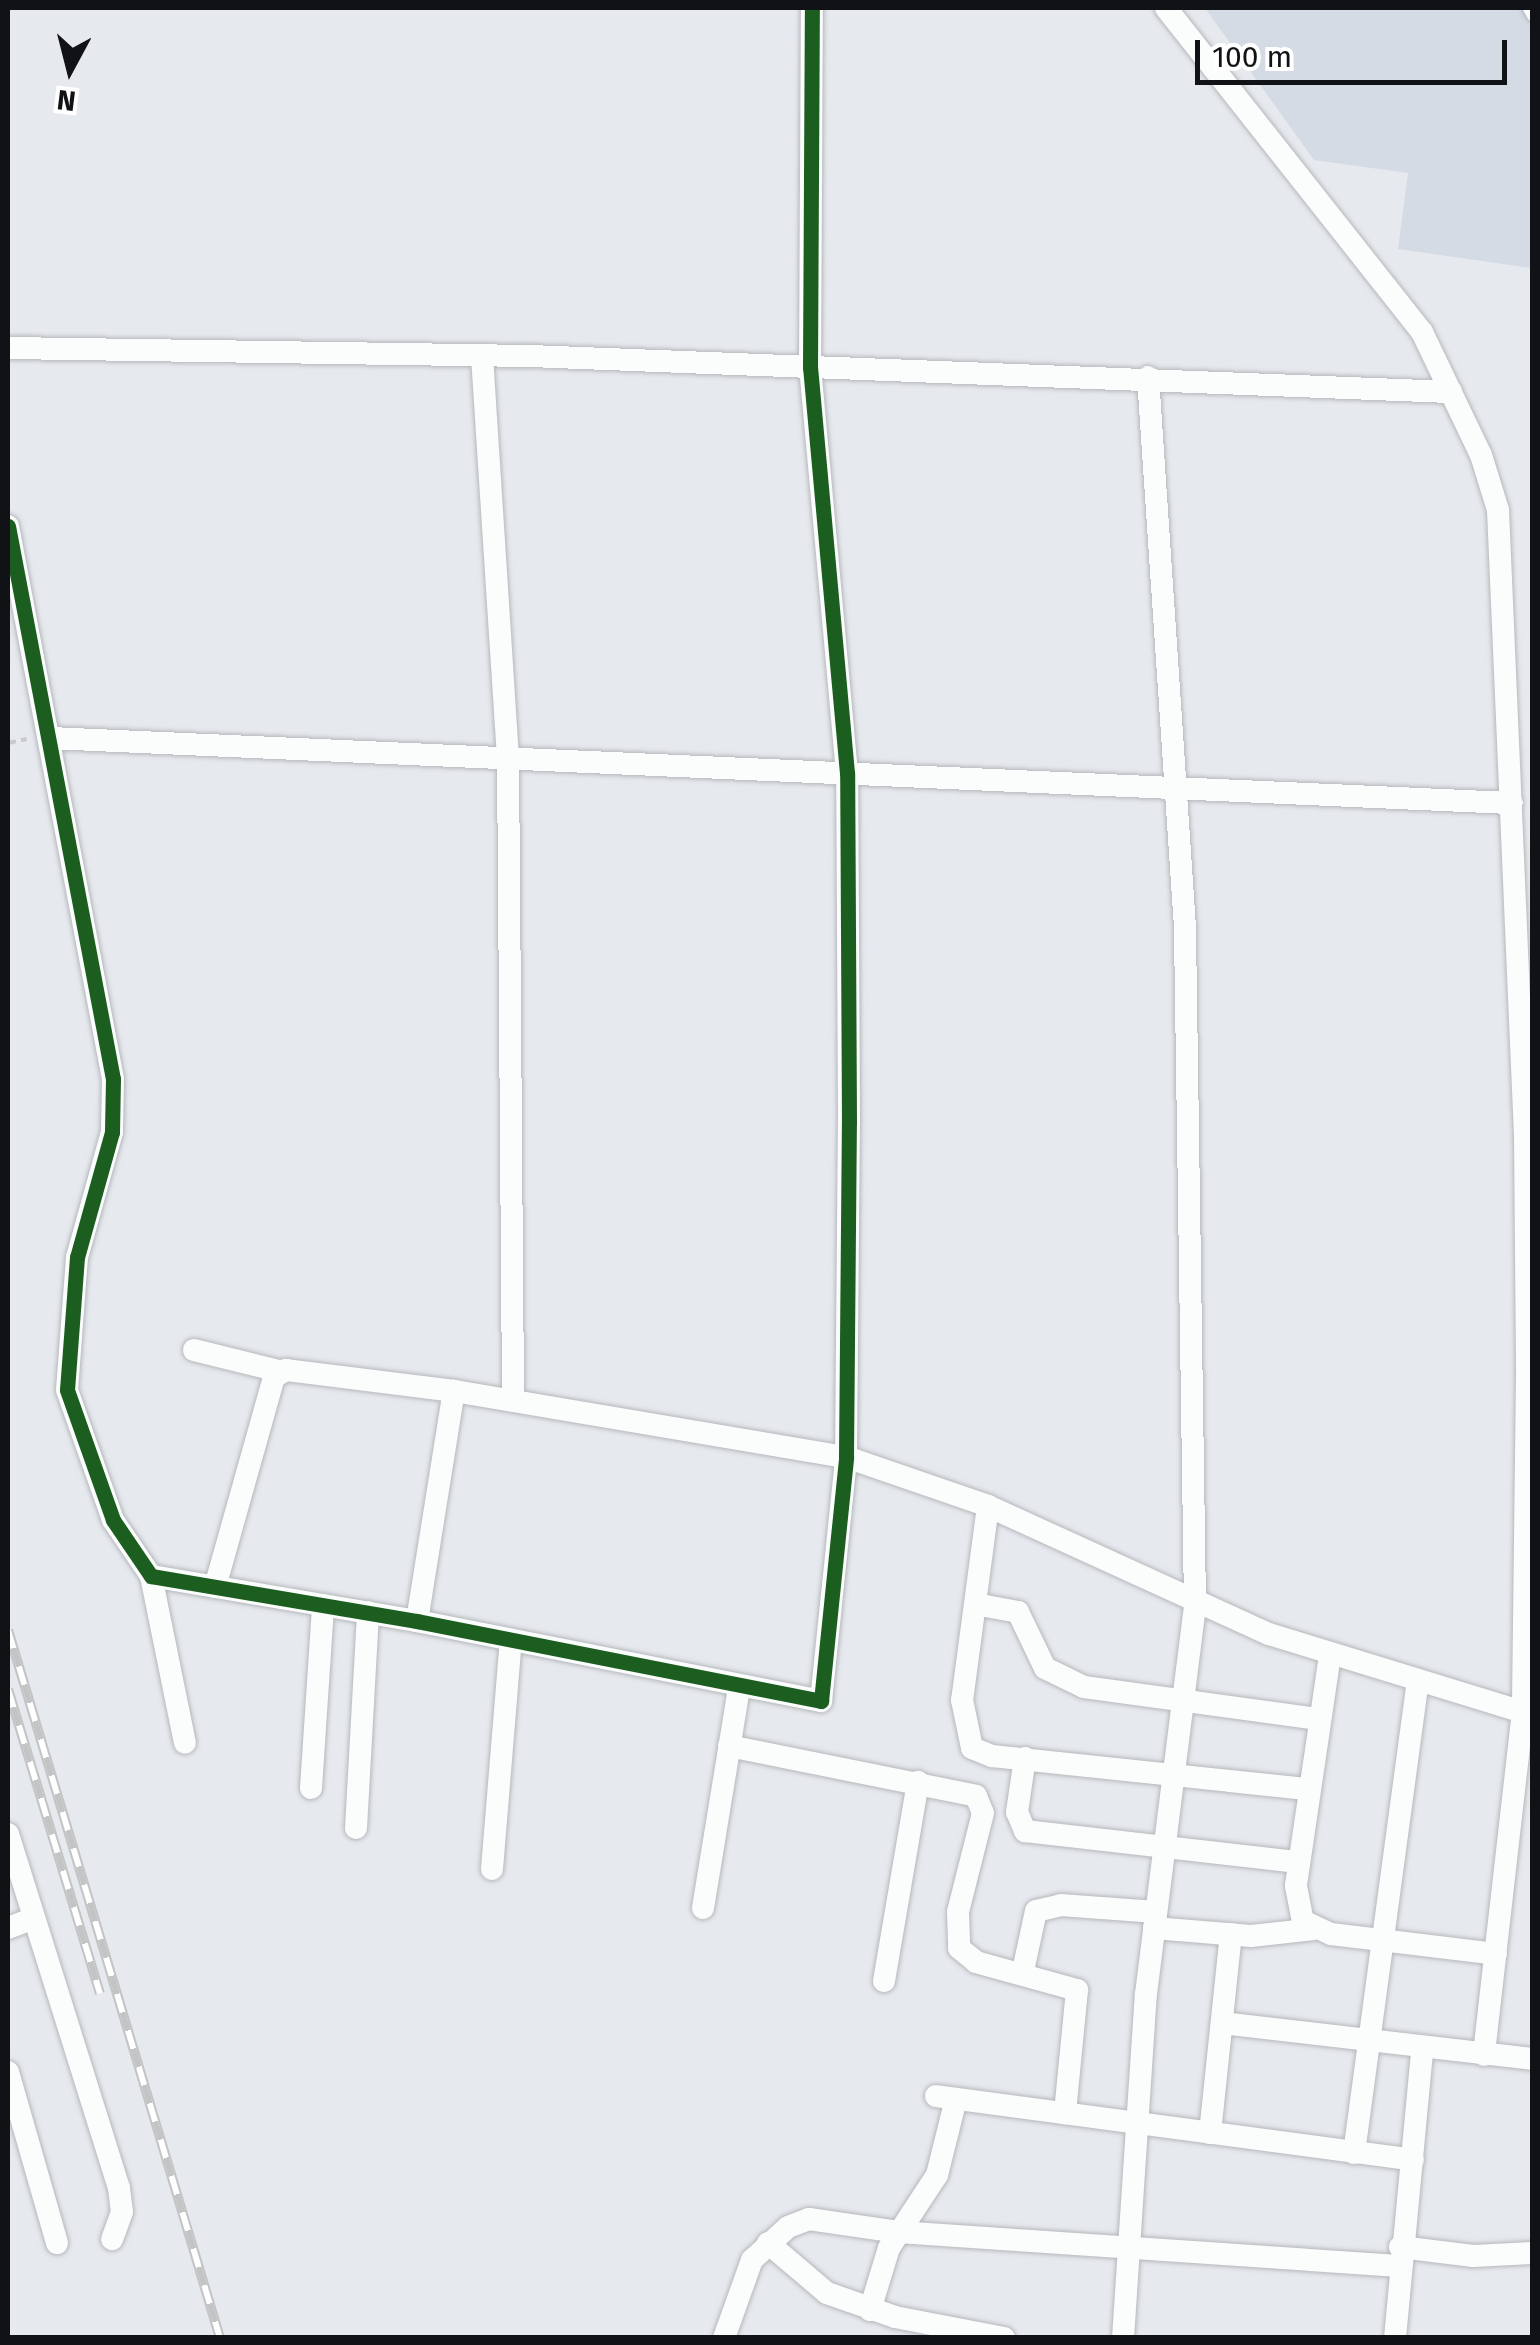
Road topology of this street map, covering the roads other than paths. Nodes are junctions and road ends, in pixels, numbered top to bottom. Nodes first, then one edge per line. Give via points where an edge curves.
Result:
1 (812, 8) edge
2 (1166, 8) edge
3 (1528, 8) edge
4 (1532, 15) edge
5 (8, 348) edge
6 (482, 356) junction
7 (810, 368) junction
8 (1148, 377) junction
9 (1451, 392) junction
10 (8, 526) edge
11 (1508, 691) junction
12 (1532, 691) edge
13 (50, 738) junction
14 (508, 758) junction
15 (847, 773) junction
16 (1175, 792) junction
17 (1512, 803) junction
18 (194, 1350) dead end
19 (279, 1371) junction
20 (1530, 1375) edge
21 (454, 1391) junction
22 (513, 1401) junction
23 (846, 1457) junction
24 (988, 1506) junction
25 (151, 1576) junction
26 (215, 1587) junction
27 (974, 1604) junction
28 (1194, 1604) junction
29 (322, 1605) junction
30 (368, 1612) junction
31 (417, 1620) junction
32 (511, 1640) junction
33 (1330, 1655) junction
34 (1418, 1680) junction
35 (739, 1687) junction
36 (1182, 1703) junction
37 (1528, 1713) edge
38 (1319, 1720) junction
39 (184, 1743) dead end
40 (730, 1746) junction
41 (1025, 1758) junction
42 (1173, 1772) junction
43 (918, 1782) junction
44 (310, 1788) dead end
45 (1306, 1789) junction
46 (356, 1828) dead end
47 (8, 1834) edge
48 (1163, 1850) junction
49 (1298, 1862) junction
50 (492, 1869) dead end
51 (703, 1908) dead end
52 (32, 1919) junction
53 (1155, 1920) junction
54 (8, 1928) edge
55 (1314, 1929) junction
56 (1231, 1934) junction
57 (1384, 1942) junction
58 (1496, 1954) junction
59 (1024, 1971) junction
60 (884, 1981) dead end
61 (1222, 2024) junction
62 (1369, 2043) junction
63 (1422, 2050) junction
64 (1484, 2055) junction
65 (1532, 2058) edge
66 (8, 2072) edge
67 (1065, 2114) junction
68 (1135, 2123) junction
69 (1210, 2133) junction
70 (1354, 2153) junction
71 (1414, 2160) junction
72 (898, 2232) junction
73 (112, 2239) dead end
74 (57, 2243) dead end
75 (768, 2243) junction
76 (1129, 2246) junction
77 (1532, 2254) edge
78 (1399, 2256) junction
79 (870, 2310) junction
80 (724, 2338) edge
81 (1004, 2338) edge
82 (1123, 2338) edge
83 (1395, 2338) edge

1 - 7 street
2 - 9 street via 1400,299
3 - 4 lane
5 - 6 street
6 - 7 street
6 - 14 street
7 - 8 street
7 - 15 street
8 - 9 street
8 - 16 street
9 - 11 street via 1498,510
10 - 13 street
11 - 12 street
11 - 17 street
13 - 14 street
13 - 25 street via 114,1106 78,1258 66,1390 112,1520
14 - 15 street
14 - 22 street
15 - 16 street
15 - 23 street
16 - 17 street
16 - 28 street via 1185,927
17 - 20 street
18 - 19 street
19 - 21 street
19 - 26 street
20 - 37 street
21 - 22 street
21 - 31 street
22 - 23 street
23 - 24 street
23 - 35 street via 824,1697 814,1702
24 - 27 street
24 - 28 street
25 - 26 street
25 - 39 street
26 - 29 street
27 - 36 street via 1018,1612 1034,1653 1056,1676 1106,1693
27 - 41 street via 962,1700 965,1732 972,1748
28 - 33 street
28 - 36 street
29 - 30 street
29 - 44 street
30 - 31 street
30 - 46 street
31 - 32 street
32 - 35 street
32 - 50 street
33 - 34 street
33 - 38 street
34 - 37 street
34 - 57 street
35 - 40 street
36 - 38 street
36 - 42 street
37 - 58 street
38 - 45 street
40 - 43 street
40 - 51 street
41 - 42 street
41 - 48 street via 1017,1812 1025,1831
42 - 45 street
42 - 48 street
43 - 59 street via 967,1790 981,1803 958,1912 960,1948 976,1962
43 - 60 street
45 - 49 street
47 - 52 street
48 - 49 street
48 - 53 street
49 - 55 street via 1298,1908
52 - 54 street
52 - 73 street via 119,2188 122,2212
53 - 56 street
53 - 59 street via 1061,1905 1036,1911
53 - 68 street
55 - 56 street
55 - 57 street
56 - 61 street
57 - 58 street
57 - 62 street
58 - 64 street
59 - 67 street via 1077,1990
61 - 62 street
61 - 69 street
62 - 63 street
62 - 70 street
63 - 64 street
63 - 71 street
64 - 65 street
66 - 74 street
67 - 68 street
67 - 72 street via 946,2098 937,2175
68 - 69 street
68 - 76 street
69 - 70 street
70 - 71 street
71 - 78 street
72 - 75 street via 809,2219
72 - 76 street
72 - 79 street
75 - 79 street via 805,2280
75 - 80 street via 745,2273
76 - 78 street
76 - 82 street
77 - 78 street
78 - 83 street
79 - 81 street

